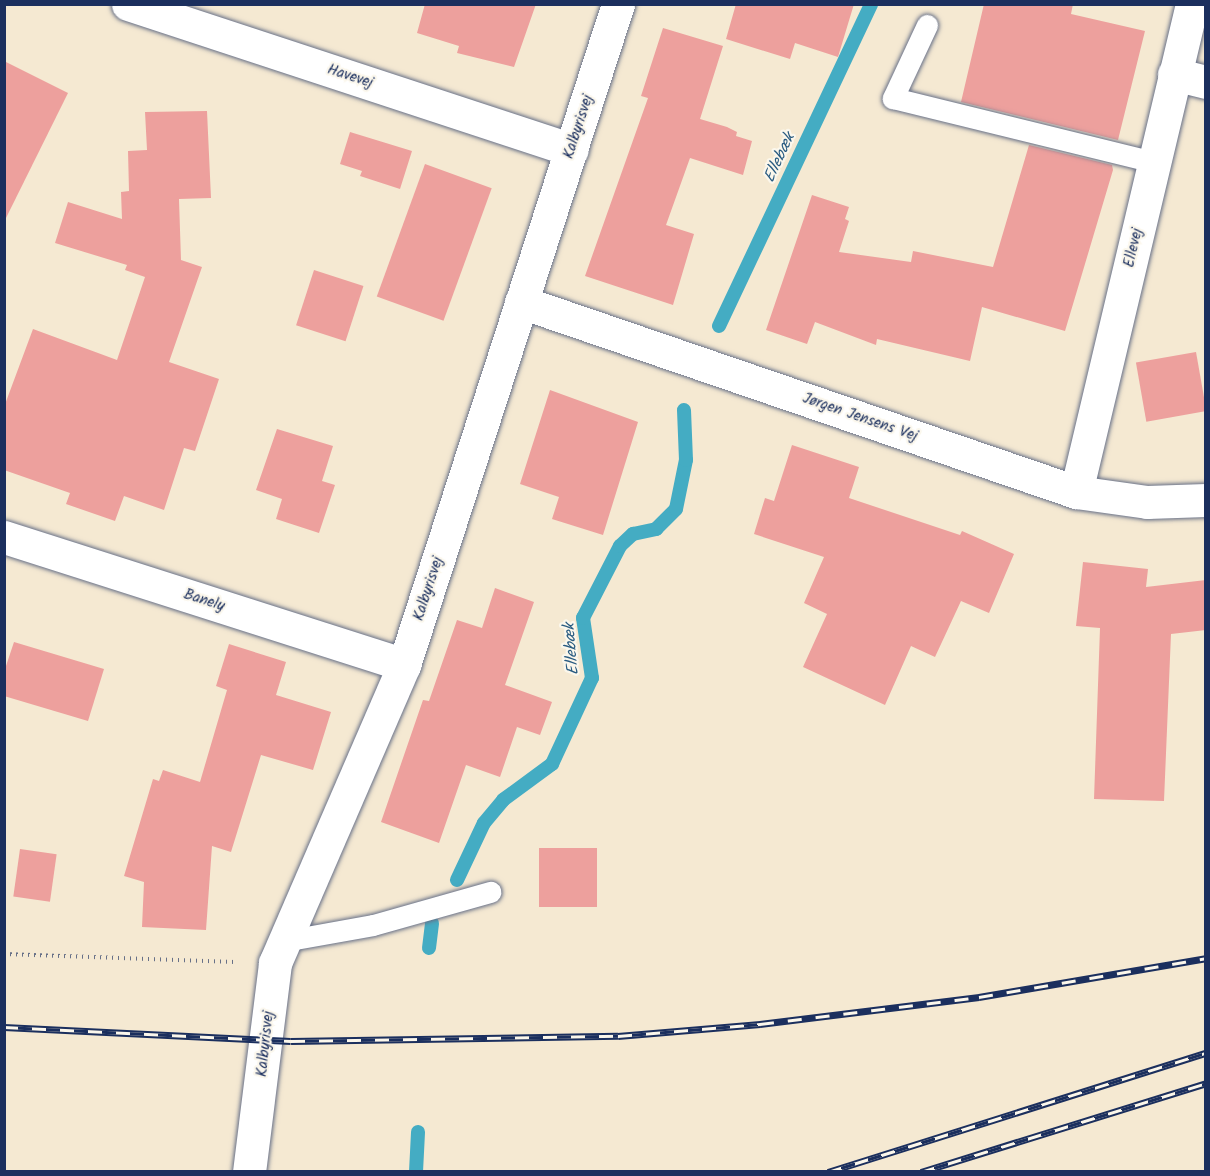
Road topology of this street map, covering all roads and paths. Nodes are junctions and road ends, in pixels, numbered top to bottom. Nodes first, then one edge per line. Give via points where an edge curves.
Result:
1 (128, 4) edge
2 (618, 4) edge
3 (1192, 4) edge
4 (927, 25) dead end
5 (1174, 74) junction
6 (1206, 82) edge
7 (572, 150) junction
8 (1154, 162) junction
9 (521, 302) junction
10 (1076, 492) junction
11 (1206, 500) edge
12 (4, 537) edge
13 (404, 665) junction
14 (490, 892) dead end
15 (279, 952) junction
16 (4, 954) edge
17 (249, 1172) edge

1 - 7 street, Havevej
2 - 7 street, Kalbyrisvej
3 - 5 street, Ellevej
4 - 8 lane via 892,98
5 - 6 street
5 - 8 street, Ellevej
7 - 9 street, Kalbyrisvej
8 - 10 street, Ellevej
9 - 10 street, Jørgen Jensens Vej
9 - 13 street, Kalbyrisvej
10 - 11 street, Jørgen Jensens Vej via 1147,502
12 - 13 street, Banely
13 - 15 street, Kalbyrisvej
14 - 15 lane
15 - 16 path
15 - 17 street, Kalbyrisvej

